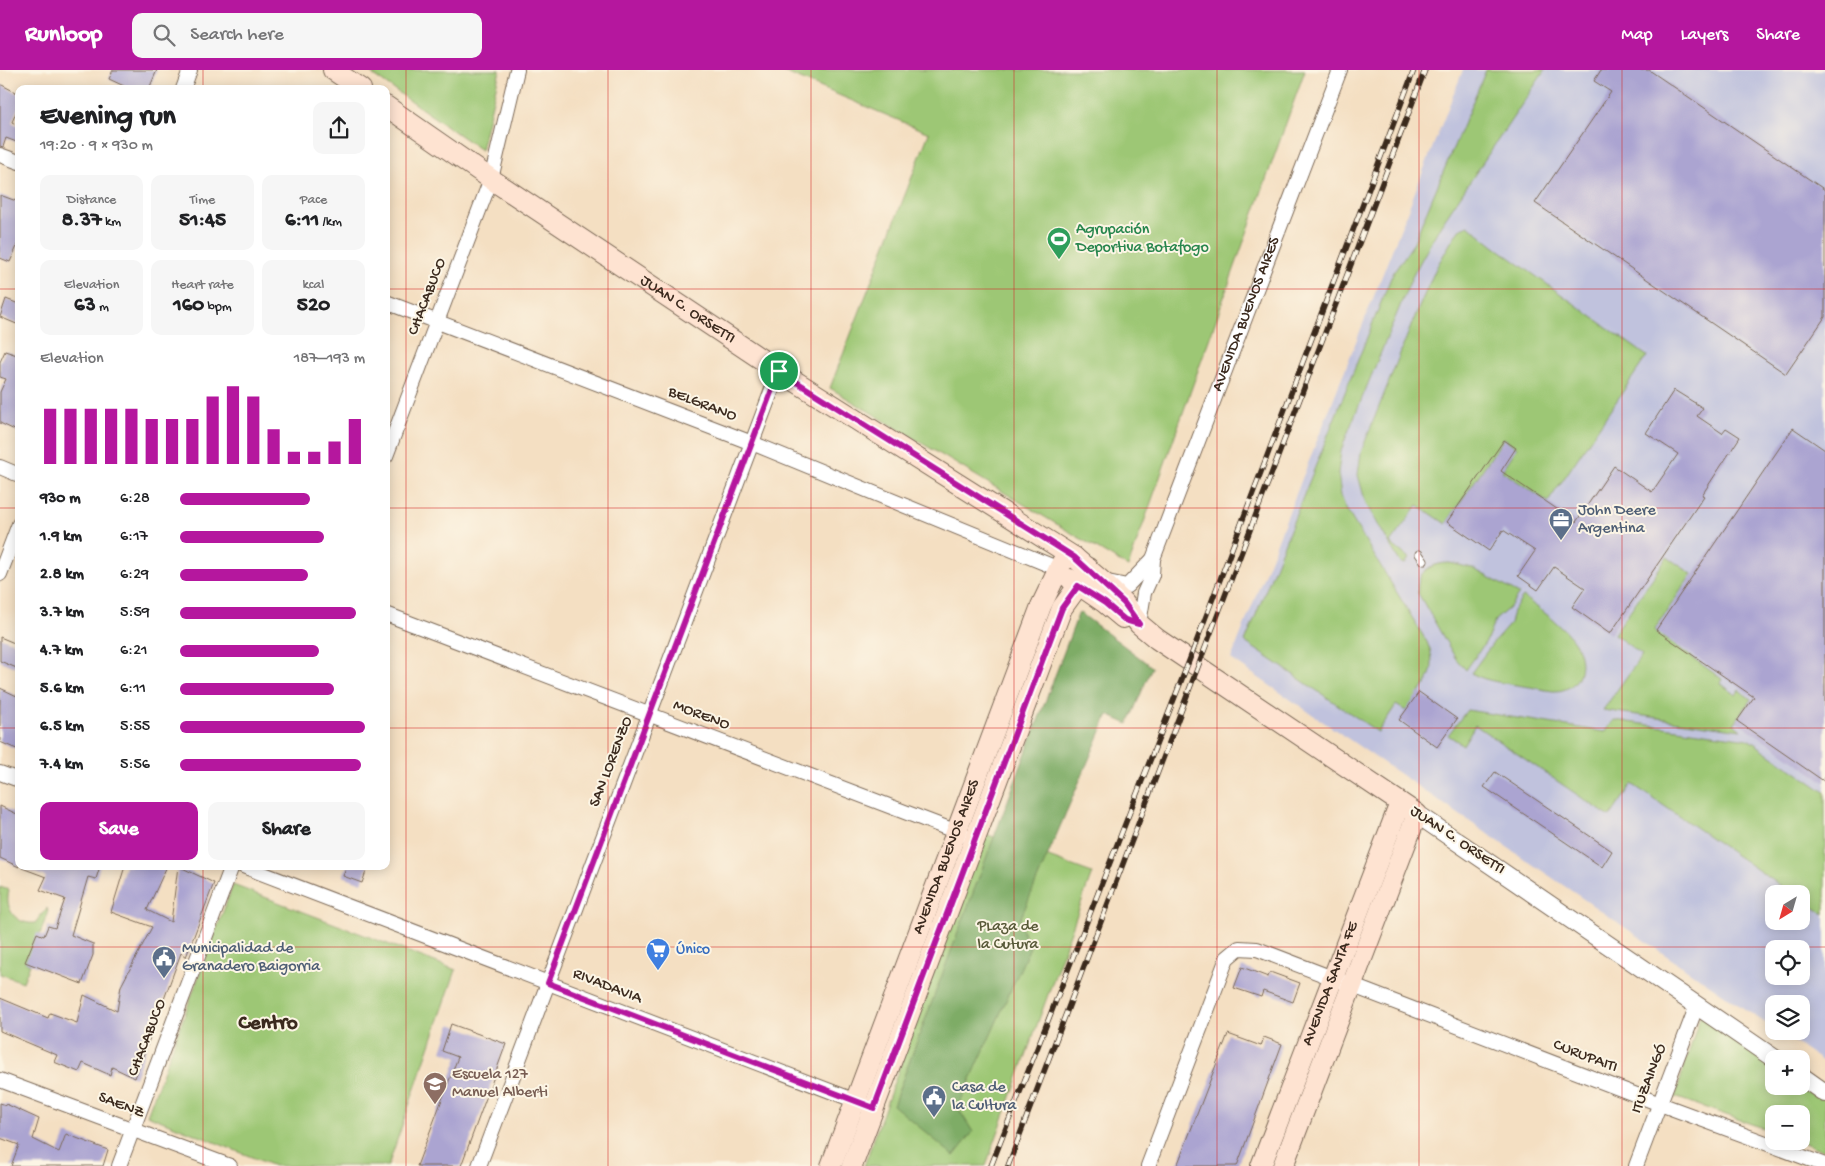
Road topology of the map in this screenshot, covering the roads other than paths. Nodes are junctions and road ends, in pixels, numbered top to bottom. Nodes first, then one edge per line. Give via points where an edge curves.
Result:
1 (190, 70) edge
2 (333, 70) edge
3 (517, 70) edge
4 (1340, 70) edge
5 (184, 85) edge
6 (355, 85) edge
7 (390, 109) edge
8 (0, 154) edge
9 (15, 160) edge
10 (491, 179) junction
11 (390, 304) edge
12 (437, 322) junction
13 (779, 371) junction
14 (752, 443) junction
15 (390, 445) edge
16 (0, 468) edge
17 (15, 474) edge
18 (15, 535) edge
19 (1418, 554) dead end
20 (1153, 559) junction
21 (1424, 561) dead end
22 (1080, 572) junction
23 (0, 574) edge
24 (390, 616) edge
25 (1139, 624) junction
26 (649, 714) junction
27 (0, 773) edge
28 (15, 779) edge
29 (1400, 802) junction
30 (1418, 814) junction
31 (956, 832) junction
32 (975, 839) junction
33 (230, 870) edge
34 (253, 870) edge
35 (1333, 978) junction
36 (548, 983) junction
37 (1352, 986) junction
38 (1697, 1005) junction
39 (1765, 1052) edge
40 (0, 1080) edge
41 (1810, 1082) edge
42 (1825, 1093) edge
43 (1660, 1104) junction
44 (865, 1105) junction
45 (132, 1129) junction
46 (1810, 1163) edge
47 (1825, 1165) edge
48 (118, 1166) edge
49 (230, 1166) edge
50 (479, 1166) edge
51 (831, 1166) edge
52 (852, 1166) edge
53 (1148, 1166) edge
54 (1261, 1166) edge
55 (1283, 1166) edge
56 (1636, 1166) edge

1 - 5 street
2 - 6 main road
3 - 10 street, CHACABUCO
4 - 20 street, AVENIDA BUENOS AIRES
7 - 10 main road, JUAN C. ORSETTI
8 - 9 street
10 - 12 street, CHACABUCO
10 - 13 main road, JUAN C. ORSETTI
11 - 12 street, BELGRANO
12 - 14 street, BELGRANO
12 - 15 street, CHACABUCO
13 - 14 street, SAN LORENZO
13 - 22 main road, JUAN C. ORSETTI via 1043,538 1053,554
14 - 22 street, BELGRANO
14 - 26 street, SAN LORENZO
16 - 17 street
18 - 23 street
19 - 21 lane
20 - 22 street, AVENIDA BUENOS AIRES via 1127,586
20 - 25 street, AVENIDA BUENOS AIRES
22 - 25 main road, JUAN C. ORSETTI via 1124,603
22 - 31 main road, AVENIDA BUENOS AIRES via 1042,606
22 - 32 main road, AVENIDA BUENOS AIRES via 1062,608
24 - 26 street, MORENO
25 - 29 main road, JUAN C. ORSETTI via 1197,667
26 - 31 street, MORENO
26 - 36 street, SAN LORENZO
27 - 28 street
29 - 30 main road, JUAN C. ORSETTI
29 - 35 main road, AVENIDA SANTA FE
30 - 37 main road, AVENIDA SANTA FE
30 - 38 street, JUAN C. ORSETTI
31 - 32 street, MORENO
31 - 44 main road, AVENIDA BUENOS AIRES
32 - 44 main road, AVENIDA BUENOS AIRES
33 - 45 street, CHACABUCO
34 - 36 street, RIVADAVIA
35 - 37 street, CURUPAITI
35 - 53 street, CURUPAITI via 1257,949 1239,948 1227,958
35 - 54 main road, AVENIDA SANTA FE
36 - 44 street, RIVADAVIA
36 - 50 street, SAN LORENZO
37 - 43 street, CURUPAITI
37 - 55 main road, AVENIDA SANTA FE
38 - 39 street, JUAN C. ORSETTI
38 - 43 street, ITUZAINGÓ
40 - 45 street, SAENZ
41 - 42 street
43 - 46 street, CURUPAITI
43 - 56 street, ITUZAINGÓ
44 - 51 main road, AVENIDA BUENOS AIRES
44 - 52 main road, AVENIDA BUENOS AIRES
45 - 48 street, CHACABUCO
45 - 49 street, SAENZ
46 - 47 street, CURUPAITI

